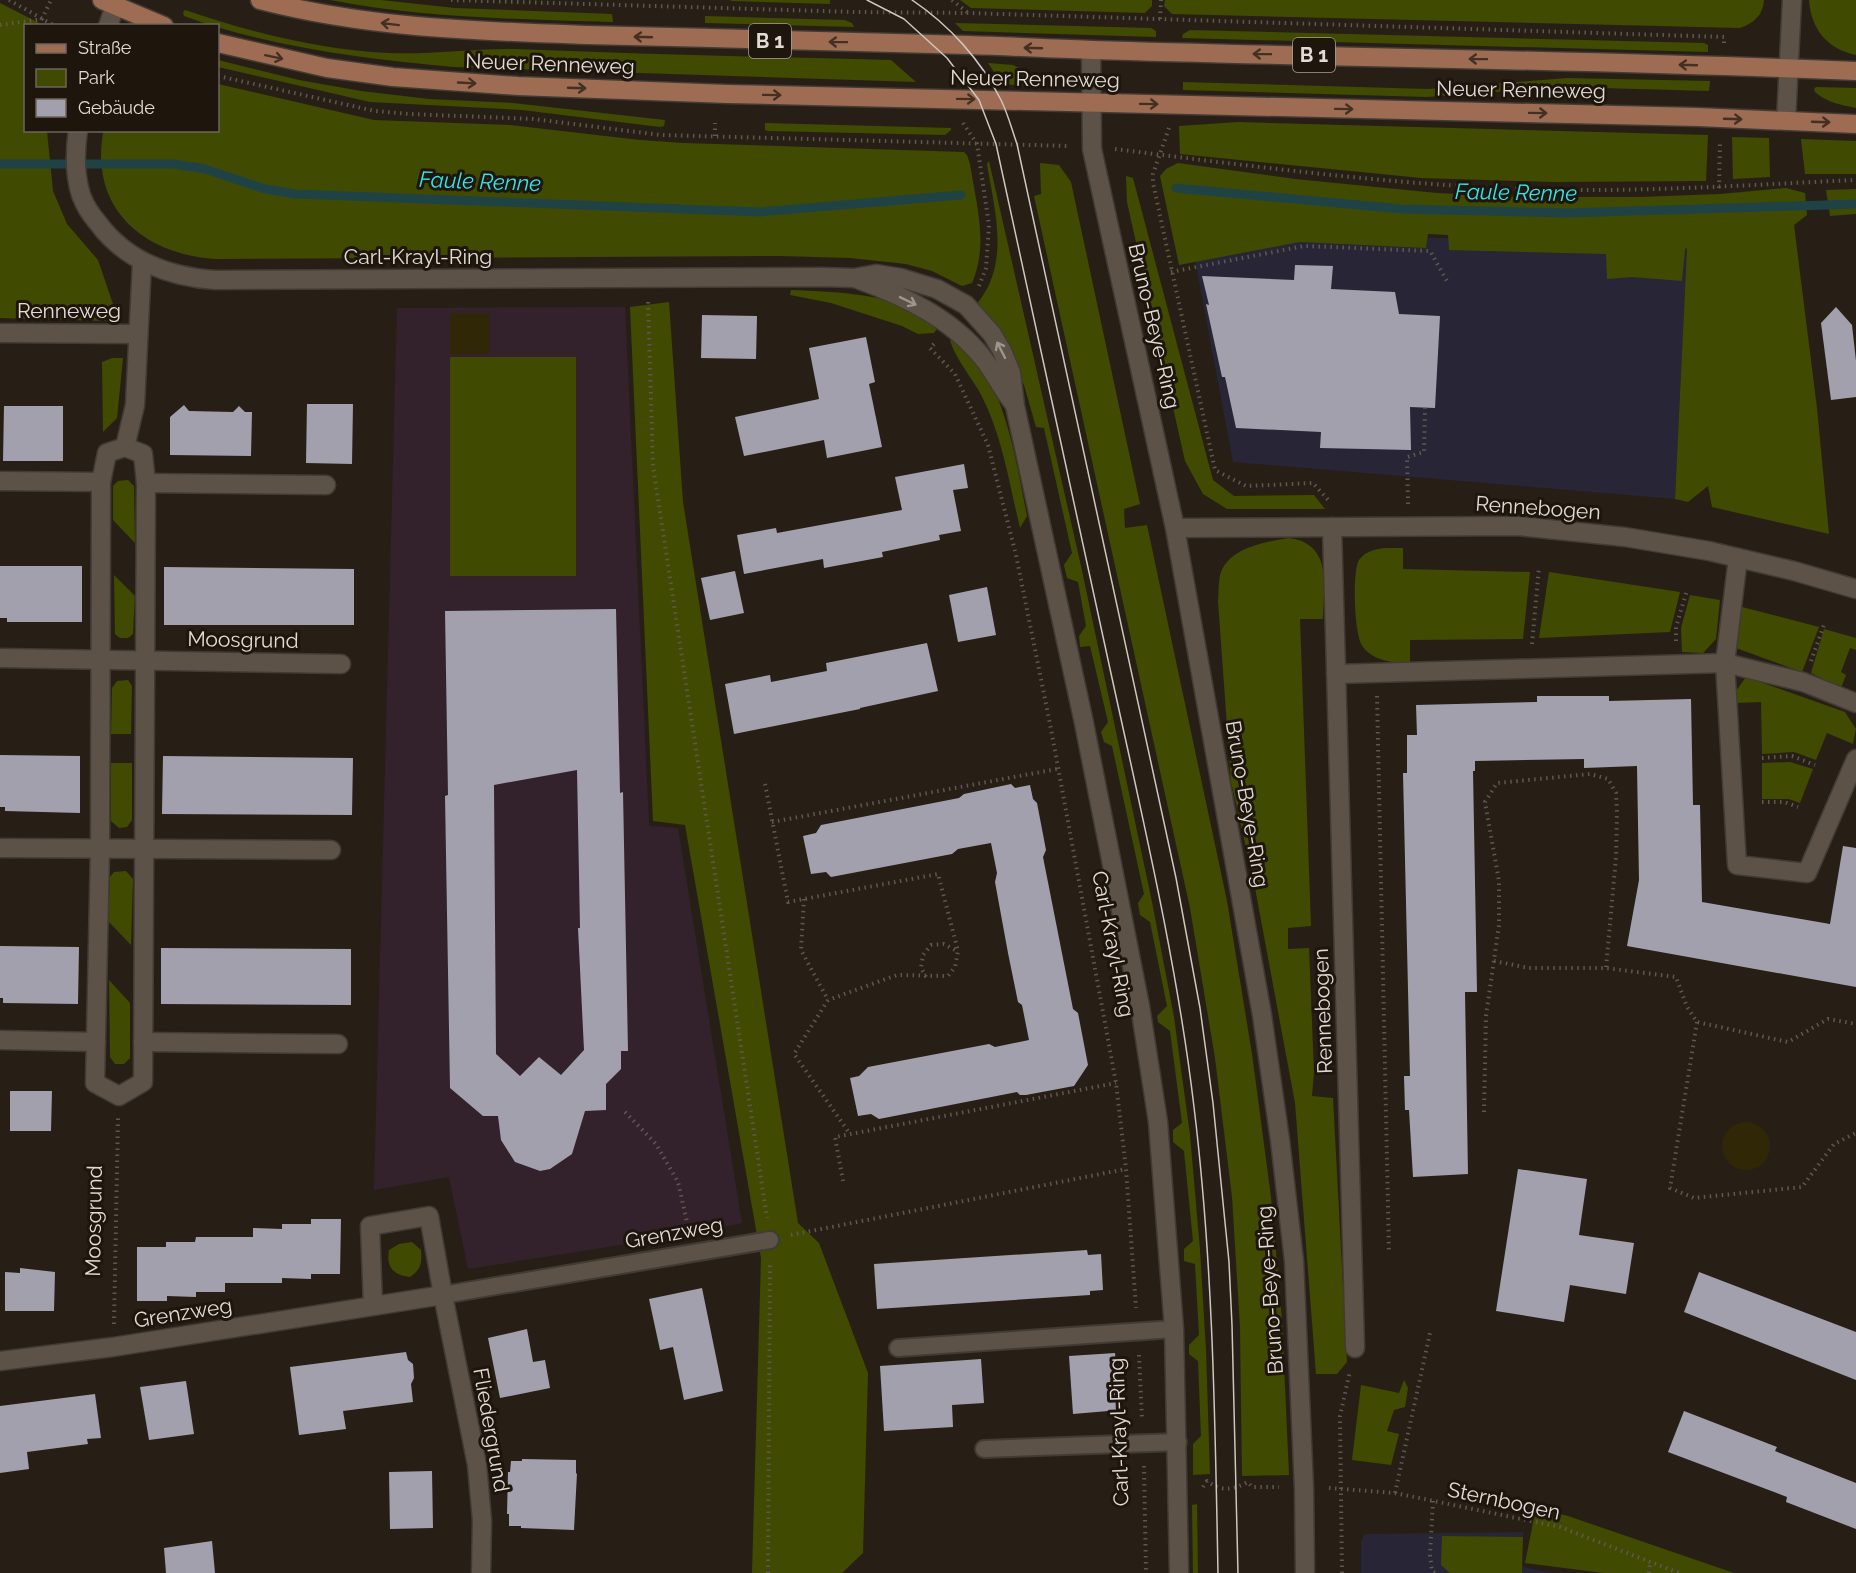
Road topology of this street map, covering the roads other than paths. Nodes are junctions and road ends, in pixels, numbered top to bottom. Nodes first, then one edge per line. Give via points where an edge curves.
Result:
1 (260, 0) edge
2 (1792, 0) edge
3 (111, 2) edge
4 (108, 24) edge
5 (160, 24) edge
6 (219, 43) edge
7 (1091, 50) junction
8 (1789, 68) junction
9 (1856, 71) edge
10 (1091, 102) junction
11 (1786, 121) junction
12 (1856, 123) edge
13 (78, 132) edge
14 (142, 261) junction
15 (854, 278) junction
16 (0, 333) edge
17 (137, 334) junction
18 (1015, 406) junction
19 (125, 447) junction
20 (0, 481) edge
21 (101, 482) junction
22 (146, 483) junction
23 (326, 485) dead end
24 (1332, 527) junction
25 (1176, 528) junction
26 (1738, 558) junction
27 (1856, 589) edge
28 (0, 658) edge
29 (101, 659) junction
30 (145, 660) junction
31 (1725, 663) junction
32 (341, 664) dead end
33 (1336, 674) junction
34 (1856, 703) edge
35 (1856, 759) edge
36 (0, 848) edge
37 (100, 849) junction
38 (144, 849) junction
39 (331, 850) dead end
40 (0, 1040) edge
41 (96, 1042) junction
42 (143, 1042) junction
43 (338, 1044) dead end
44 (770, 1240) road end
45 (443, 1295) junction
46 (373, 1306) junction
47 (1174, 1329) junction
48 (1355, 1347) road end
49 (898, 1348) dead end
50 (0, 1360) edge
51 (1178, 1442) junction
52 (984, 1449) dead end
53 (481, 1573) edge
54 (1179, 1573) edge
55 (1305, 1573) edge

7 -> 1 main road, Neuer Renneweg / B 1 via 458,30 331,16
2 - 8 street
3 - 4 street
3 - 5 main road
6 -> 10 main road, Neuer Renneweg via 327,68 458,83
8 -> 7 main road, Neuer Renneweg / B 1
7 - 10 street, Bruno-Beye-Ring
8 - 9 main road, Neuer Renneweg / B 1
8 - 11 street
10 -> 11 main road, Neuer Renneweg
10 - 25 street, Bruno-Beye-Ring via 1092,149
11 -> 12 main road, Neuer Renneweg
13 - 14 street, Carl-Krayl-Ring via 81,195 101,228
14 - 15 street, Carl-Krayl-Ring via 189,278 215,280
14 - 17 street
15 -> 18 street, Carl-Krayl-Ring via 888,290 949,326 983,358
18 -> 15 street, Carl-Krayl-Ring via 1011,373 1002,351 966,305 937,289 901,278 876,274
16 - 17 street, Renneweg
17 - 19 street via 135,405
18 - 47 street, Carl-Krayl-Ring via 1140,1006 1158,1122
19 - 21 street via 107,453
19 - 22 street via 143,454
20 - 21 street
21 - 29 street
22 - 23 street
22 - 30 street
24 - 25 street, Rennebogen
24 - 26 street, Rennebogen via 1518,526 1625,537
24 - 33 street, Rennebogen
25 - 55 street, Bruno-Beye-Ring via 1281,1140 1294,1262
26 - 27 street, Rennebogen
26 - 31 street
28 - 29 street, Moosgrund
29 - 30 street, Moosgrund
29 - 37 street
30 - 32 street, Moosgrund
30 - 38 street
31 - 33 street
31 - 34 street via 1803,682
31 - 35 street via 1737,865 1807,873
33 - 48 street, Rennebogen
36 - 37 street
37 - 38 street
37 - 41 street
38 - 39 street
38 - 42 street
40 - 41 street
41 - 42 street via 95,1083 119,1096 143,1082
42 - 43 street
44 - 45 lane, Grenzweg
45 - 46 street, Grenzweg
45 - 46 street via 429,1216 370,1226
45 - 53 street, Fliedergrund via 477,1465
46 - 50 street, Grenzweg via 113,1347
47 - 49 lane
47 - 51 street, Carl-Krayl-Ring
51 - 52 lane
51 - 54 street, Carl-Krayl-Ring

